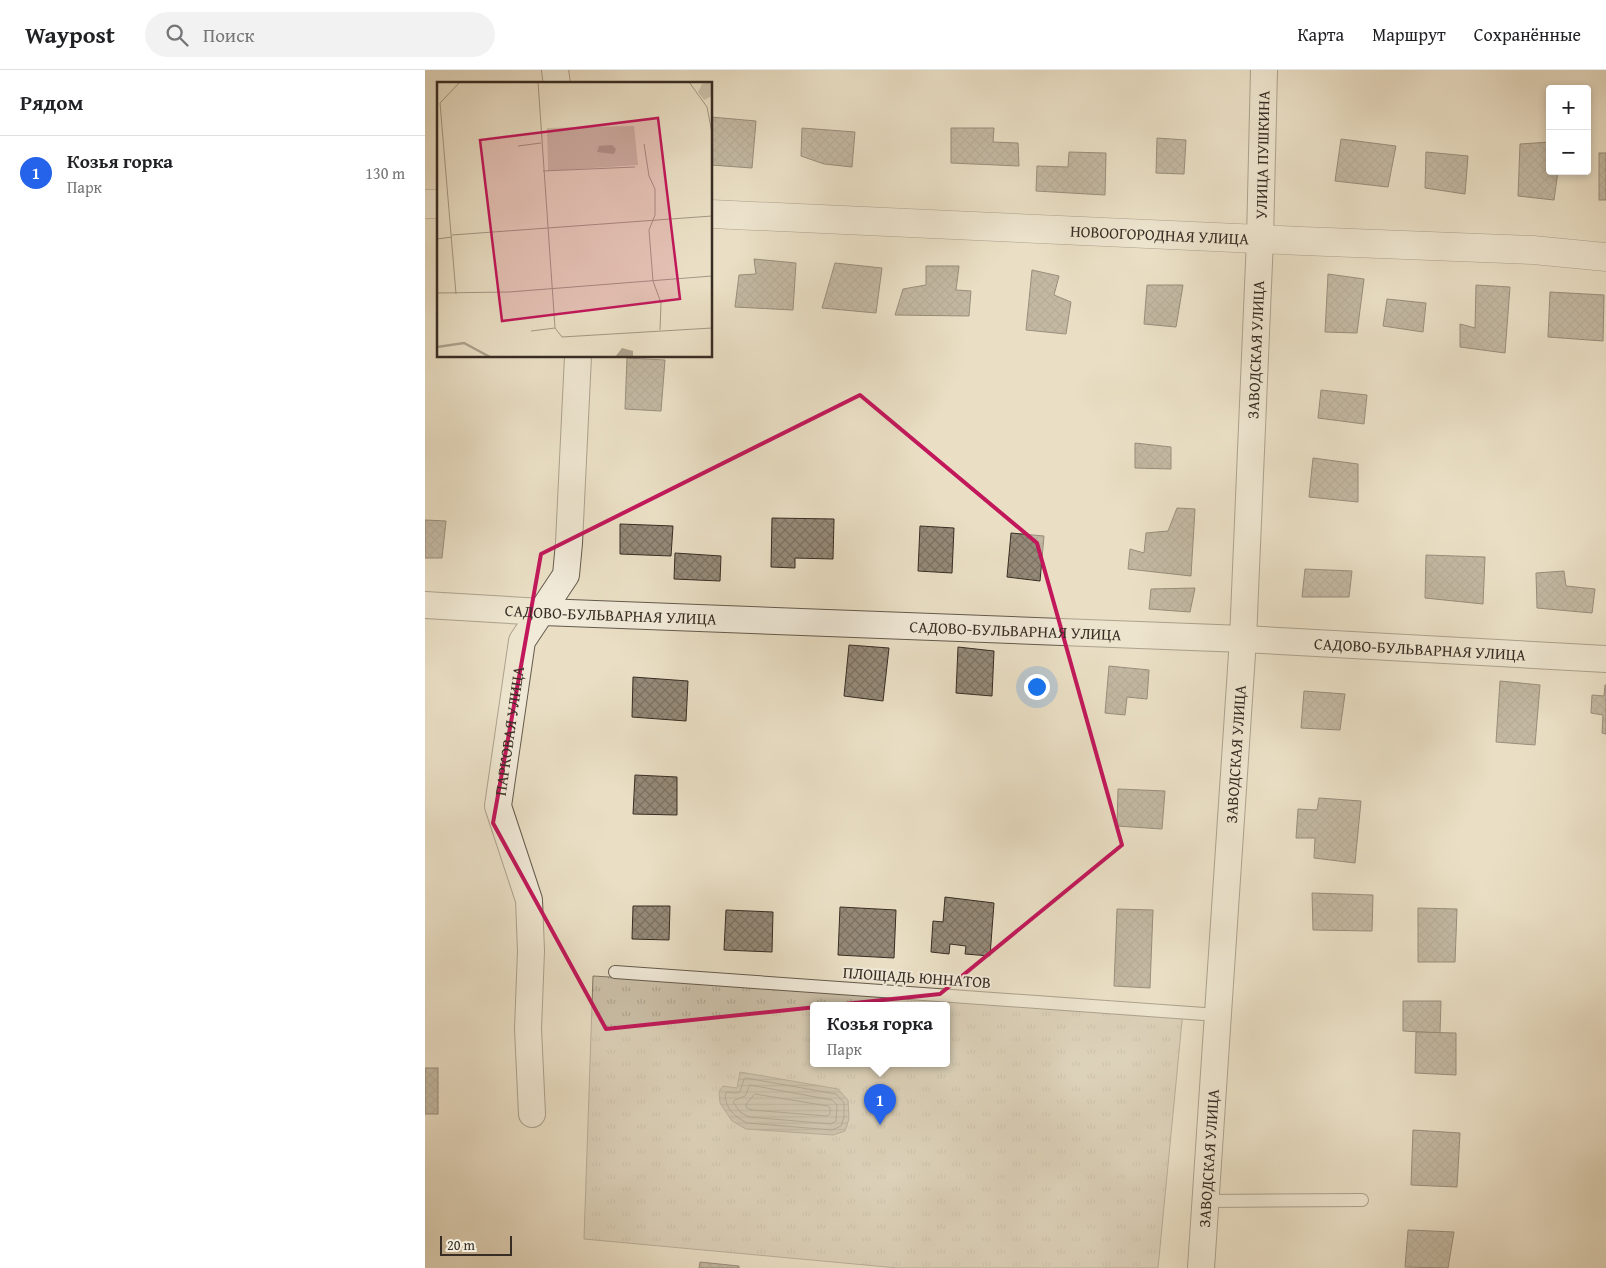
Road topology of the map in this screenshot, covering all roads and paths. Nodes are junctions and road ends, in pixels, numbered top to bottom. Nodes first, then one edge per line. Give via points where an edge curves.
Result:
1 (1264, 70) edge
2 (713, 214) edge
3 (1260, 239) junction
4 (1606, 257) edge
5 (578, 358) edge
6 (425, 605) edge
7 (543, 612) junction
8 (1243, 639) junction
9 (1606, 659) edge
10 (615, 972) dead end
11 (1218, 1015) junction
12 (532, 1114) dead end
13 (1362, 1200) dead end
14 (1205, 1201) junction
15 (1201, 1268) edge

1 - 3 street, УЛИЦА ПУШКИНА
2 - 3 street, НОВООГОРОДНАЯ УЛИЦА
3 - 4 street, НОВООГОРОДНАЯ УЛИЦА via 1533,250
3 - 8 street, ЗАВОДСКАЯ УЛИЦА
5 - 7 street, ПАРКОВАЯ УЛИЦА via 566,575
6 - 7 street, САДОВО-БУЛЬВАРНАЯ УЛИЦА
7 - 8 street, САДОВО-БУЛЬВАРНАЯ УЛИЦА
7 - 12 street, ПАРКОВАЯ УЛИЦА via 522,641 498,806 529,900 528,1029
8 - 9 street, САДОВО-БУЛЬВАРНАЯ УЛИЦА
8 - 11 street, ЗАВОДСКАЯ УЛИЦА
10 - 11 lane, ПЛОЩАДЬ ЮННАТОВ
11 - 14 street, ЗАВОДСКАЯ УЛИЦА
13 - 14 lane
14 - 15 street, ЗАВОДСКАЯ УЛИЦА

